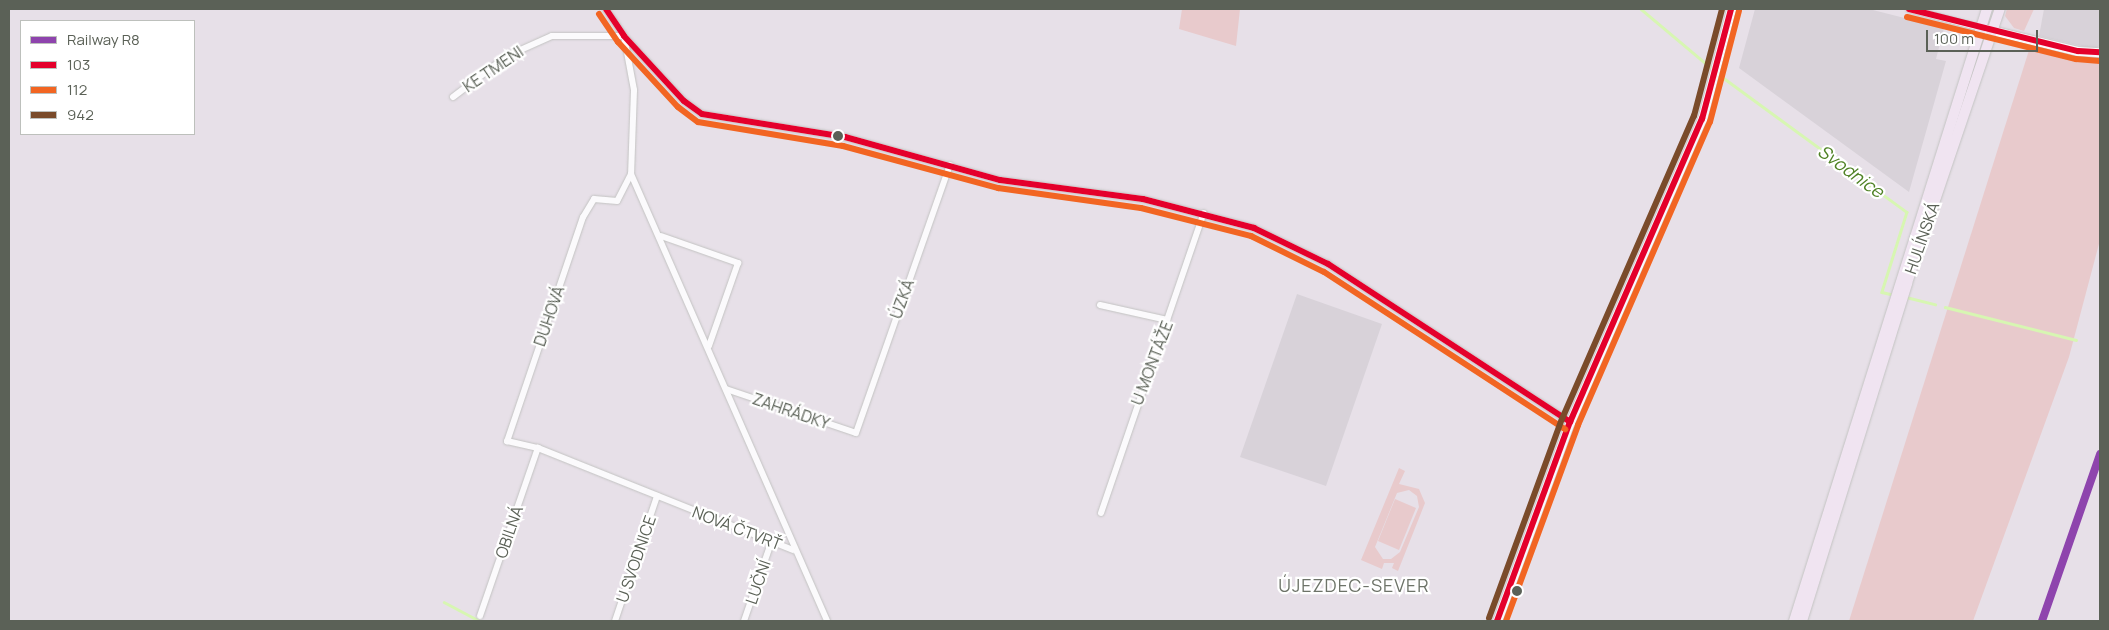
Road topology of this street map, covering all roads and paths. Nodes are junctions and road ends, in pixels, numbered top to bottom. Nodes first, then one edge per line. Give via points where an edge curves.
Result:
1 (606, 9) edge
2 (1731, 9) edge
3 (1909, 9) edge
4 (1987, 9) edge
5 (2000, 9) edge
6 (1981, 28) junction
7 (1993, 31) junction
8 (624, 36) junction
9 (2100, 52) edge
10 (453, 97) dead end
11 (950, 166) junction
12 (631, 174) junction
13 (594, 199) joint
14 (1204, 213) junction
15 (661, 236) junction
16 (1100, 304) dead end
17 (1167, 320) junction
18 (709, 346) junction
19 (726, 388) junction
20 (1570, 422) junction
21 (856, 433) joint
22 (508, 436) joint
23 (538, 448) junction
24 (1843, 468) junction
25 (657, 496) junction
26 (1101, 513) dead end
27 (771, 543) junction
28 (794, 550) junction
29 (480, 616) dead end
30 (614, 621) edge
31 (744, 621) edge
32 (827, 621) edge
33 (1497, 621) edge
34 (1794, 621) edge
35 (1802, 621) edge

1 - 8 street
2 - 20 street via 1702,119
3 - 6 street
4 - 6 main road, HULÍNSKÁ
5 - 7 main road, HULÍNSKÁ
6 - 7 street
6 - 24 main road, HULÍNSKÁ
7 - 9 street via 2086,53
7 - 24 main road, HULÍNSKÁ
8 - 10 street, KE TMENI via 552,36 507,56
8 - 11 street via 684,101 702,114 845,137
8 - 12 street, NOVÁ ČTVRŤ via 634,90
11 - 14 street via 1000,180 1142,199
11 - 21 street, ÚZKÁ
12 - 13 street, NOVÁ ČTVRŤ via 617,201
12 - 15 street, NOVÁ ČTVRŤ
13 - 22 street, DUHOVÁ via 581,222
14 - 17 street, U MONTÁŽE
14 - 20 street via 1254,228 1328,264
15 - 18 street, NOVÁ ČTVRŤ
15 - 18 street via 738,263
16 - 17 street
17 - 26 street, U MONTÁŽE
18 - 19 street, NOVÁ ČTVRŤ
19 - 21 street, ZAHRÁDKY
19 - 28 street, NOVÁ ČTVRŤ
20 - 33 street
22 - 23 street, NOVÁ ČTVRŤ via 507,441
23 - 25 street, NOVÁ ČTVRŤ
23 - 29 street, OBILNÁ
24 - 34 main road
24 - 35 main road
25 - 27 street, NOVÁ ČTVRŤ
25 - 30 street, U SVODNICE
27 - 28 street, NOVÁ ČTVRŤ
27 - 31 street, LUČNÍ
28 - 32 street

